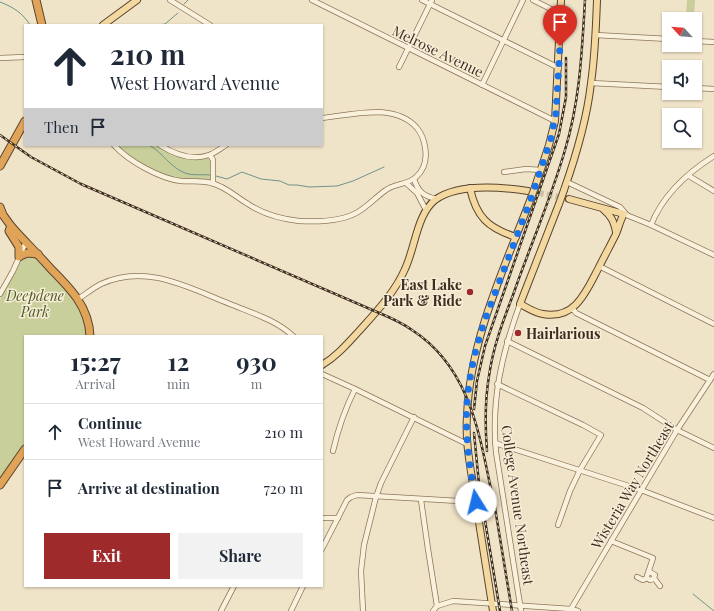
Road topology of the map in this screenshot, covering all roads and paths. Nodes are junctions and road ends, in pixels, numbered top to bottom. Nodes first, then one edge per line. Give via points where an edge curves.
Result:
1 (36, 0) edge
2 (137, 0) edge
3 (170, 0) edge
4 (312, 0) edge
5 (422, 0) edge
6 (523, 0) edge
7 (533, 0) edge
8 (562, 0) edge
9 (597, 0) edge
10 (431, 2) edge
11 (561, 14) junction
12 (42, 24) edge
13 (104, 24) edge
14 (208, 24) edge
15 (595, 35) junction
16 (662, 39) edge
17 (504, 40) junction
18 (702, 41) edge
19 (714, 42) edge
20 (408, 49) junction
21 (24, 57) edge
22 (0, 58) edge
23 (399, 67) dead end
24 (559, 68) junction
25 (591, 83) junction
26 (482, 85) junction
27 (662, 86) edge
28 (702, 88) edge
29 (714, 89) edge
30 (323, 118) edge
31 (555, 121) junction
32 (24, 123) edge
33 (115, 146) edge
34 (162, 146) edge
35 (224, 146) edge
36 (210, 155) junction
37 (714, 156) edge
38 (0, 166) edge
39 (541, 170) junction
40 (504, 172) dead end
41 (689, 176) junction
42 (414, 179) junction
43 (567, 182) junction
44 (214, 183) junction
45 (406, 183) junction
46 (470, 188) junction
47 (528, 191) tunnel mouth
48 (714, 191) edge
49 (436, 199) junction
50 (569, 199) tunnel mouth
51 (0, 207) edge
52 (600, 207) junction
53 (426, 210) junction
54 (625, 214) junction
55 (651, 225) junction
56 (11, 226) junction
57 (616, 233) junction
58 (516, 237) junction
59 (26, 242) junction
60 (38, 254) junction
61 (714, 255) edge
62 (20, 256) junction
63 (599, 266) junction
64 (0, 294) edge
65 (78, 299) junction
66 (520, 304) junction
67 (572, 308) junction
68 (714, 324) edge
69 (90, 335) edge
70 (292, 335) edge
71 (507, 341) junction
72 (323, 364) edge
73 (323, 374) edge
74 (714, 374) edge
75 (710, 380) junction
76 (498, 384) junction
77 (355, 388) junction
78 (414, 417) junction
79 (677, 430) junction
80 (495, 443) junction
81 (467, 444) junction
82 (714, 448) edge
83 (24, 451) edge
84 (333, 451) dead end
85 (580, 470) junction
86 (0, 486) edge
87 (641, 490) junction
88 (376, 497) junction
89 (421, 500) junction
90 (476, 502) junction
91 (323, 518) edge
92 (338, 518) junction
93 (714, 518) edge
94 (558, 525) dead end
95 (611, 541) junction
96 (323, 547) edge
97 (650, 572) junction
98 (637, 577) dead end
99 (648, 578) junction
100 (654, 578) junction
101 (660, 586) dead end
102 (233, 587) edge
103 (303, 587) edge
104 (492, 603) junction
105 (520, 605) junction
106 (437, 606) junction
107 (571, 609) junction
108 (221, 611) edge
109 (291, 611) edge
110 (363, 611) edge
111 (432, 611) edge
112 (493, 611) edge
113 (521, 611) edge
114 (578, 611) edge

1 - 12 highway
2 - 13 main road
3 - 14 street
4 - 20 street, Melrose Avenue
5 - 10 street
6 - 17 street
7 - 11 street
8 - 11 main road
9 - 15 main road, College Avenue Northeast
10 - 17 street
10 - 20 street
11 - 24 main road
15 - 16 street
15 - 25 main road, College Avenue Northeast
17 - 24 street
17 - 26 street
18 - 19 street
20 - 23 street
20 - 26 street, Melrose Avenue
21 - 22 street
24 - 31 main road
25 - 27 street
25 - 43 main road, College Avenue Northeast via 586,113
26 - 31 street, Melrose Avenue
28 - 29 street
30 - 42 street via 381,113 405,118 420,132 425,143 424,167
31 - 39 main road
32 - 38 highway
33 - 44 street via 124,155 161,177 178,181
34 - 36 street via 181,156
35 - 36 street
36 - 44 street via 214,160
37 - 41 street
39 - 40 street
39 - 58 main road, bridge
41 - 48 street
41 - 55 street via 666,197
42 - 45 street
42 - 49 street via 420,192
43 - 54 street via 618,206
43 - 66 main road, College Avenue Northeast, bridge
44 - 45 street via 253,207 272,215 300,221 321,221 354,214 389,188
45 - 53 street via 417,193
46 - 47 main road
46 - 49 main road
46 - 58 main road via 475,206 483,219 494,228
49 - 53 main road
50 - 52 main road
51 - 56 highway
52 - 54 main road
52 - 57 main road via 610,214
53 - 72 main road via 406,268 393,291 343,348
54 - 55 street
54 - 57 main road
55 - 61 street
56 - 59 highway
56 - 62 highway via 9,230 19,246
57 - 63 main road
58 - 81 main road via 480,334 468,398
59 - 60 highway
59 - 62 street
60 - 62 highway via 27,253
60 - 65 highway
62 - 64 street
63 - 67 main road via 585,294
63 - 68 street
65 - 69 highway via 87,316
65 - 70 street via 102,284 118,279 144,276 171,280 264,318
66 - 67 main road via 544,314 556,314
66 - 71 street, College Avenue Northeast
67 - 75 street via 576,314
71 - 76 street, College Avenue Northeast
71 - 79 street via 643,408
73 - 77 street
74 - 75 street, Wisteria Way Northeast
75 - 79 street, Wisteria Way Northeast
76 - 80 street, College Avenue Northeast via 494,414
76 - 85 street via 601,435
77 - 78 street
77 - 84 street via 339,425
78 - 81 street
78 - 88 street
79 - 82 street
79 - 87 street, Wisteria Way Northeast
80 - 85 street
80 - 105 street, College Avenue Northeast
81 - 90 main road
83 - 86 highway
85 - 87 street
85 - 94 street
87 - 93 street
87 - 95 street, Wisteria Way Northeast
88 - 89 street
88 - 92 street via 351,497
88 - 110 street via 364,545 361,571
89 - 90 street
89 - 106 street
90 - 104 main road
91 - 92 street
92 - 96 street
95 - 97 street via 653,558
95 - 107 street, Wisteria Way Northeast
97 - 99 street
97 - 100 street via 655,575
98 - 99 street via 643,580
99 - 100 street
100 - 101 street
102 - 108 street
103 - 109 street
104 - 105 street
104 - 106 street via 453,601
104 - 112 main road
105 - 107 street
105 - 113 street, College Avenue Northeast
106 - 111 street
107 - 114 street

